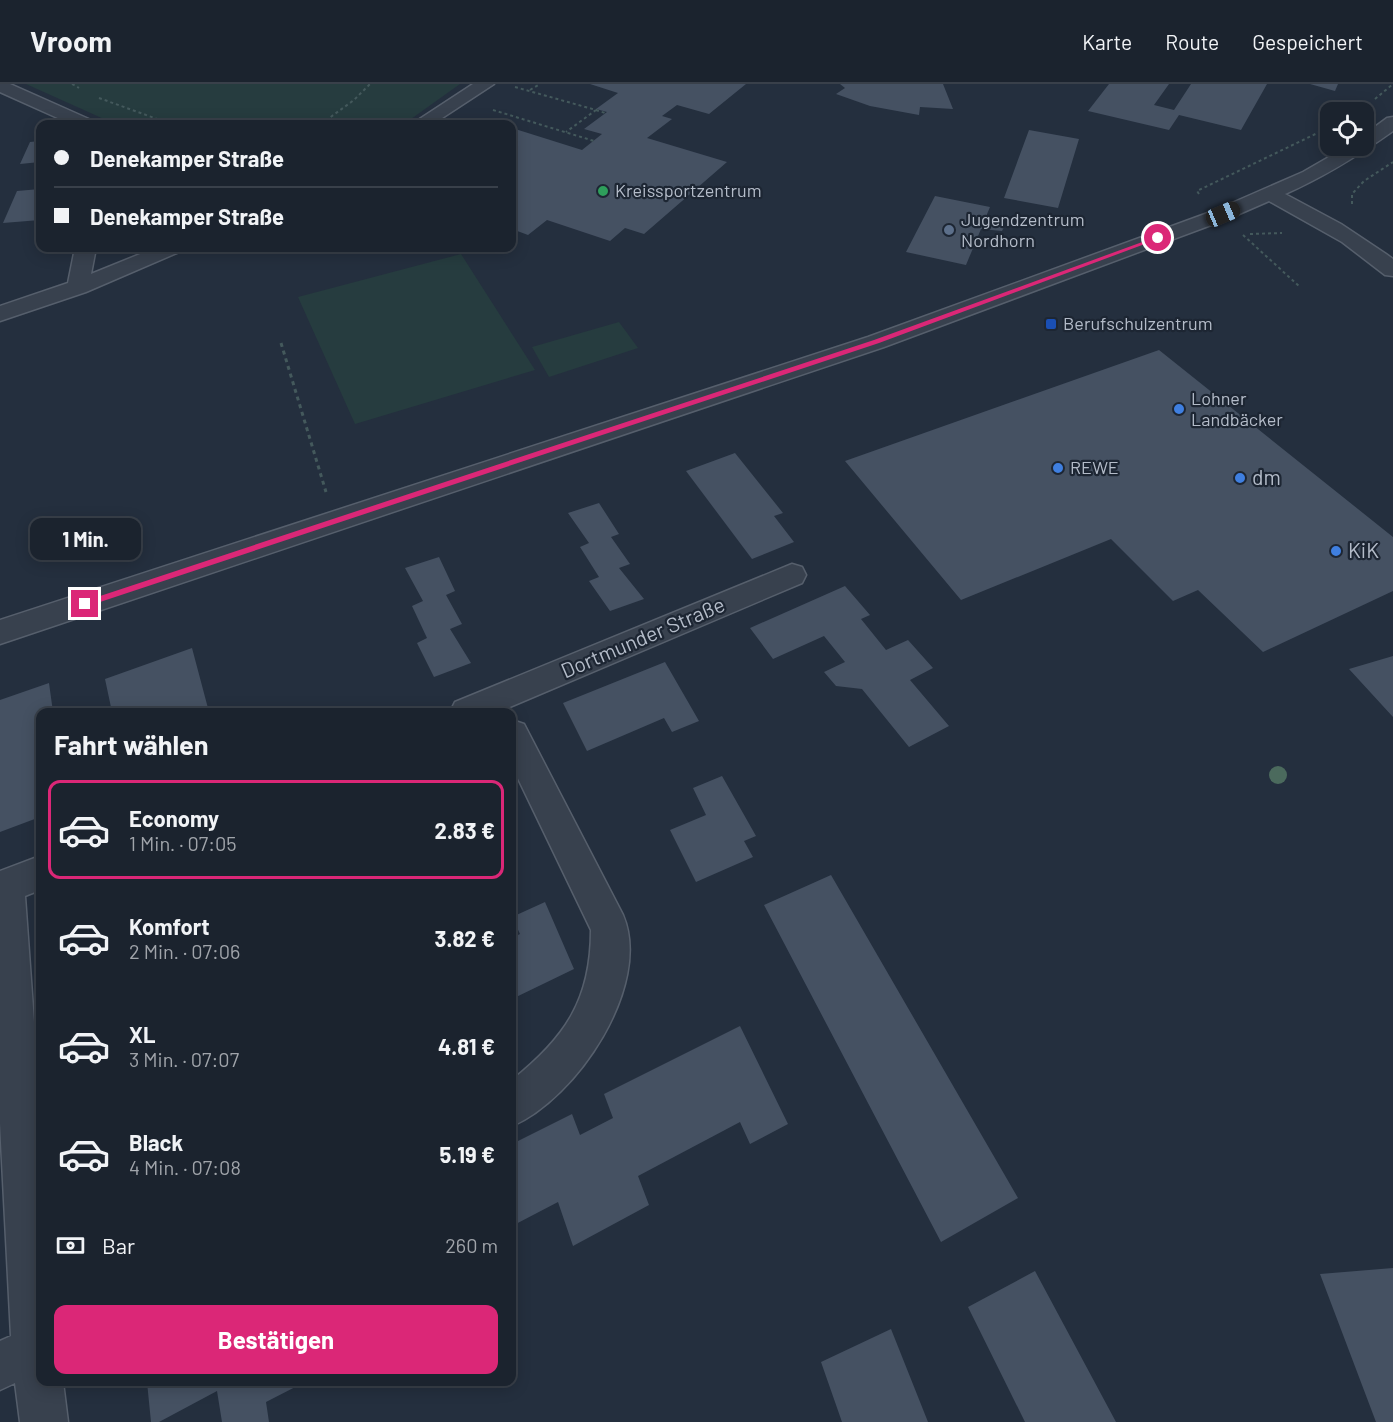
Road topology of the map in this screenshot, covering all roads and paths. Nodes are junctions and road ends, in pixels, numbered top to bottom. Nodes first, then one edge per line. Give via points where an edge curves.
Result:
1 (72, 84) edge
2 (370, 84) edge
3 (485, 84) edge
4 (540, 84) edge
5 (0, 86) edge
6 (513, 86) dead end
7 (81, 90) dead end
8 (529, 91) junction
9 (96, 97) dead end
10 (460, 100) junction
11 (596, 110) junction
12 (605, 113) dead end
13 (75, 120) edge
14 (160, 120) edge
15 (326, 120) edge
16 (428, 120) edge
17 (1393, 122) edge
18 (566, 132) junction
19 (1374, 136) edge
20 (594, 141) dead end
21 (1344, 156) edge
22 (1270, 194) junction
23 (1240, 233) dead end
24 (84, 252) edge
25 (162, 252) edge
26 (1393, 270) edge
27 (78, 287) junction
28 (1300, 287) dead end
29 (0, 314) edge
30 (281, 343) dead end
31 (337, 520) junction
32 (792, 575) dead end
33 (0, 632) edge
34 (489, 708) edge
35 (516, 742) edge
36 (16, 883) edge
37 (516, 1102) edge
38 (25, 1353) edge
39 (44, 1422) edge

1 - 7 path
2 - 15 path
3 - 10 street
4 - 8 path
5 - 13 street
6 - 8 path
8 - 11 path
9 - 14 path
10 - 16 street
10 - 18 path
11 - 12 path
11 - 18 path
17 - 19 street
18 - 20 path
21 - 22 street
22 - 26 street via 1329,224
22 - 31 street via 876,342
23 - 28 path
24 - 27 street
25 - 27 street
27 - 29 street
30 - 31 path
31 - 33 street
32 - 34 street, Dortmunder Straße
35 - 37 street via 610,928 612,954 600,999 586,1031 562,1063
36 - 38 street
38 - 39 street

